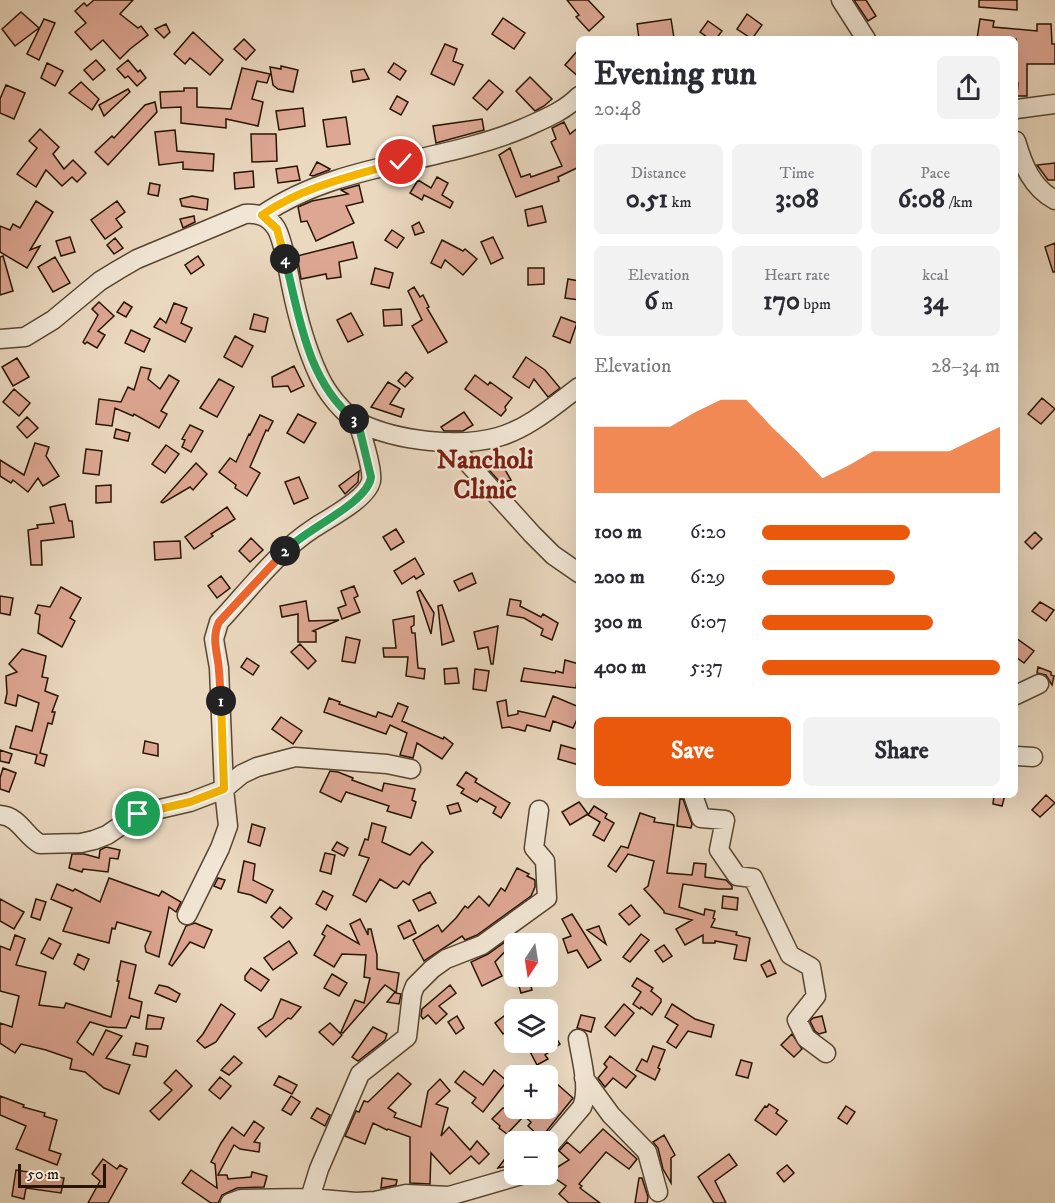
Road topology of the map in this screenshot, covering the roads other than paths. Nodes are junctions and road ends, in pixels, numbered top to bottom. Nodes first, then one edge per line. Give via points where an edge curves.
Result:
1 (842, 0) edge
2 (864, 36) edge
3 (576, 99) edge
4 (1055, 104) edge
5 (1018, 109) edge
6 (1018, 148) edge
7 (1055, 200) edge
8 (262, 215) junction
9 (0, 339) edge
10 (576, 389) edge
11 (358, 423) junction
12 (449, 442) junction
13 (576, 571) edge
14 (1039, 684) dead end
15 (1018, 694) edge
16 (411, 769) dead end
17 (224, 789) junction
18 (694, 798) edge
19 (539, 810) dead end
20 (0, 815) edge
21 (187, 915) dead end
22 (578, 1039) dead end
23 (826, 1053) dead end
24 (584, 1078) junction
25 (558, 1135) edge
26 (504, 1180) edge
27 (658, 1192) dead end
28 (310, 1198) junction
29 (230, 1203) edge

1 - 2 street
3 - 8 street via 557,114 505,136 312,188
4 - 5 street
6 - 7 street via 1035,185
8 - 9 street via 245,214 137,259 100,281 53,320 25,337
8 - 11 street via 277,229 303,331 319,376 342,410
10 - 12 street via 509,433 478,441
11 - 12 street via 388,434
11 - 17 street via 371,477 367,489 288,547 216,628
12 - 13 street via 532,534
14 - 15 street
16 - 17 street via 295,757 256,766
17 - 20 street via 138,814 107,835 81,843 40,844 9,816
17 - 21 street via 226,833
18 - 23 street via 701,818 725,820 719,850 737,876 753,878 790,956 812,967 816,996 797,1020 806,1038
19 - 28 street via 534,848 545,861 547,898 482,945 446,959 415,986 407,1037 360,1074
22 - 24 street
24 - 25 street via 582,1107
24 - 27 street via 611,1115 647,1152
26 - 28 street via 449,1196 406,1194 356,1202
28 - 29 street via 242,1199

